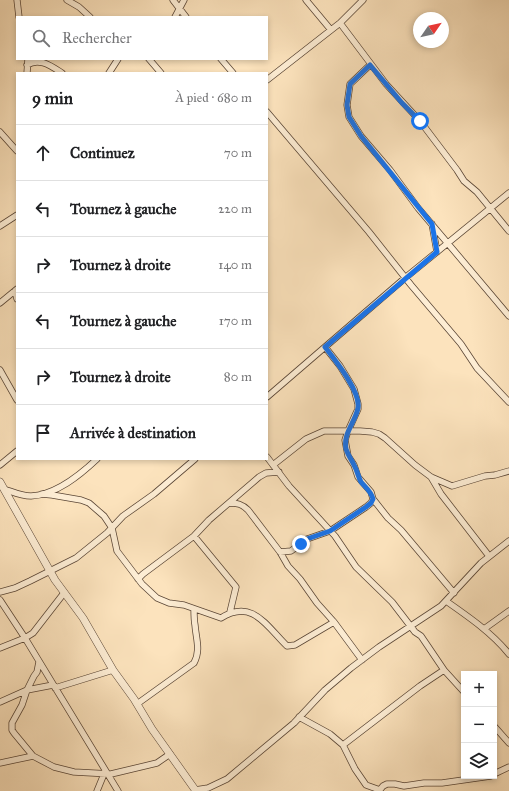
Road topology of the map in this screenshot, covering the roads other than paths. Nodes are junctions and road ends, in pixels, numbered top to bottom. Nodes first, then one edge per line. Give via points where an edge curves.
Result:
1 (17, 0) edge
2 (67, 0) edge
3 (173, 0) edge
4 (184, 0) edge
5 (363, 0) edge
6 (308, 1) edge
7 (180, 8) junction
8 (19, 16) edge
9 (89, 16) edge
10 (176, 16) edge
11 (185, 16) edge
12 (340, 23) junction
13 (331, 30) junction
14 (117, 60) edge
15 (150, 60) edge
16 (223, 60) edge
17 (27, 62) edge
18 (370, 65) junction
19 (60, 72) edge
20 (110, 72) edge
21 (161, 72) edge
22 (232, 72) edge
23 (268, 79) edge
24 (268, 113) edge
25 (0, 132) edge
26 (16, 150) edge
27 (509, 193) edge
28 (491, 208) junction
29 (16, 216) edge
30 (432, 224) junction
31 (0, 226) edge
32 (509, 231) edge
33 (448, 243) junction
34 (437, 252) junction
35 (405, 278) junction
36 (16, 290) edge
37 (0, 303) edge
38 (509, 316) edge
39 (325, 347) junction
40 (0, 370) edge
41 (268, 396) edge
42 (16, 398) edge
43 (509, 402) edge
44 (348, 431) junction
45 (16, 452) edge
46 (268, 458) edge
47 (96, 460) edge
48 (194, 460) edge
49 (0, 465) edge
50 (273, 465) junction
51 (509, 471) edge
52 (279, 472) junction
53 (431, 477) junction
54 (2, 485) edge
55 (42, 494) junction
56 (373, 499) junction
57 (229, 503) junction
58 (112, 528) junction
59 (330, 531) junction
60 (194, 536) junction
61 (509, 541) edge
62 (280, 552) junction
63 (489, 556) junction
64 (50, 571) junction
65 (138, 579) junction
66 (0, 592) edge
67 (64, 593) junction
68 (454, 593) junction
69 (0, 600) edge
70 (446, 601) junction
71 (194, 609) junction
72 (509, 610) edge
73 (230, 612) junction
74 (334, 622) junction
75 (410, 626) junction
76 (484, 629) junction
77 (25, 638) junction
78 (0, 648) edge
79 (509, 654) edge
80 (362, 660) junction
81 (39, 662) junction
82 (113, 670) junction
83 (444, 670) junction
84 (54, 686) junction
85 (461, 689) edge
86 (27, 690) junction
87 (0, 702) edge
88 (137, 704) junction
89 (299, 717) junction
90 (497, 729) edge
91 (509, 743) edge
92 (343, 745) junction
93 (170, 754) junction
94 (33, 756) junction
95 (0, 763) edge
96 (509, 767) edge
97 (497, 773) edge
98 (106, 774) junction
99 (470, 779) edge
100 (195, 790) edge
101 (97, 791) edge
102 (118, 791) edge
103 (379, 791) edge

1 - 8 street
2 - 9 street
3 - 7 street
4 - 7 street
5 - 12 street
6 - 13 street
7 - 10 street
7 - 11 street
12 - 13 street
12 - 18 street
13 - 23 street
14 - 20 street
15 - 21 street
16 - 22 street
17 - 19 street via 45,63
18 - 28 street via 420,121 464,182
18 - 30 street via 350,84 347,105 349,117 361,136
24 - 35 street
25 - 26 street
27 - 28 street
28 - 32 street
28 - 33 street
29 - 31 street
30 - 33 street
30 - 34 street
33 - 34 street
33 - 38 street
34 - 35 street
35 - 39 street
35 - 43 street
36 - 37 street
39 - 41 street
39 - 44 street via 354,389 358,409
40 - 42 street
44 - 50 street via 324,431 306,439
44 - 53 street via 379,434
44 - 56 street via 348,456
45 - 49 street
46 - 50 street
47 - 55 street via 77,476
48 - 58 street via 123,516
50 - 52 street
51 - 53 street via 452,486
52 - 57 street via 266,473 259,477
52 - 59 street
53 - 63 street
54 - 55 street via 21,495
54 - 64 street
55 - 58 street via 89,503 104,516
56 - 59 street via 366,507
56 - 68 street
57 - 60 street
57 - 62 street via 245,506
58 - 64 street via 76,558
58 - 65 street via 117,551
59 - 62 street via 307,539 291,551
59 - 75 street via 356,567 392,602
60 - 65 street
60 - 73 street via 236,587
61 - 63 street
62 - 74 street via 288,566
63 - 68 street
64 - 66 street via 15,588
64 - 67 street
65 - 71 street via 157,598
67 - 77 street via 33,633
67 - 82 street via 83,618
68 - 70 street
69 - 77 street
70 - 75 street
70 - 76 street
71 - 73 street via 221,618
71 - 88 street via 198,648 198,656 194,663
72 - 76 street
73 - 74 street via 246,611 263,619 287,646 295,645
74 - 80 street
75 - 80 street
75 - 83 street via 425,641
76 - 79 street
77 - 78 street
77 - 81 street
80 - 89 street via 325,690
81 - 84 street
81 - 86 street via 37,672
82 - 84 street
82 - 88 street
83 - 85 street
83 - 92 street
84 - 86 street
84 - 98 street
86 - 87 street
86 - 94 street via 12,723 12,730
88 - 93 street
89 - 92 street via 330,734
89 - 100 street via 227,779 208,788
90 - 91 street
92 - 103 street via 366,785
93 - 98 street via 157,763
93 - 100 street
94 - 95 street
94 - 98 street via 54,767 74,772
96 - 97 street
98 - 101 street
98 - 102 street
99 - 103 street via 404,786 387,784

